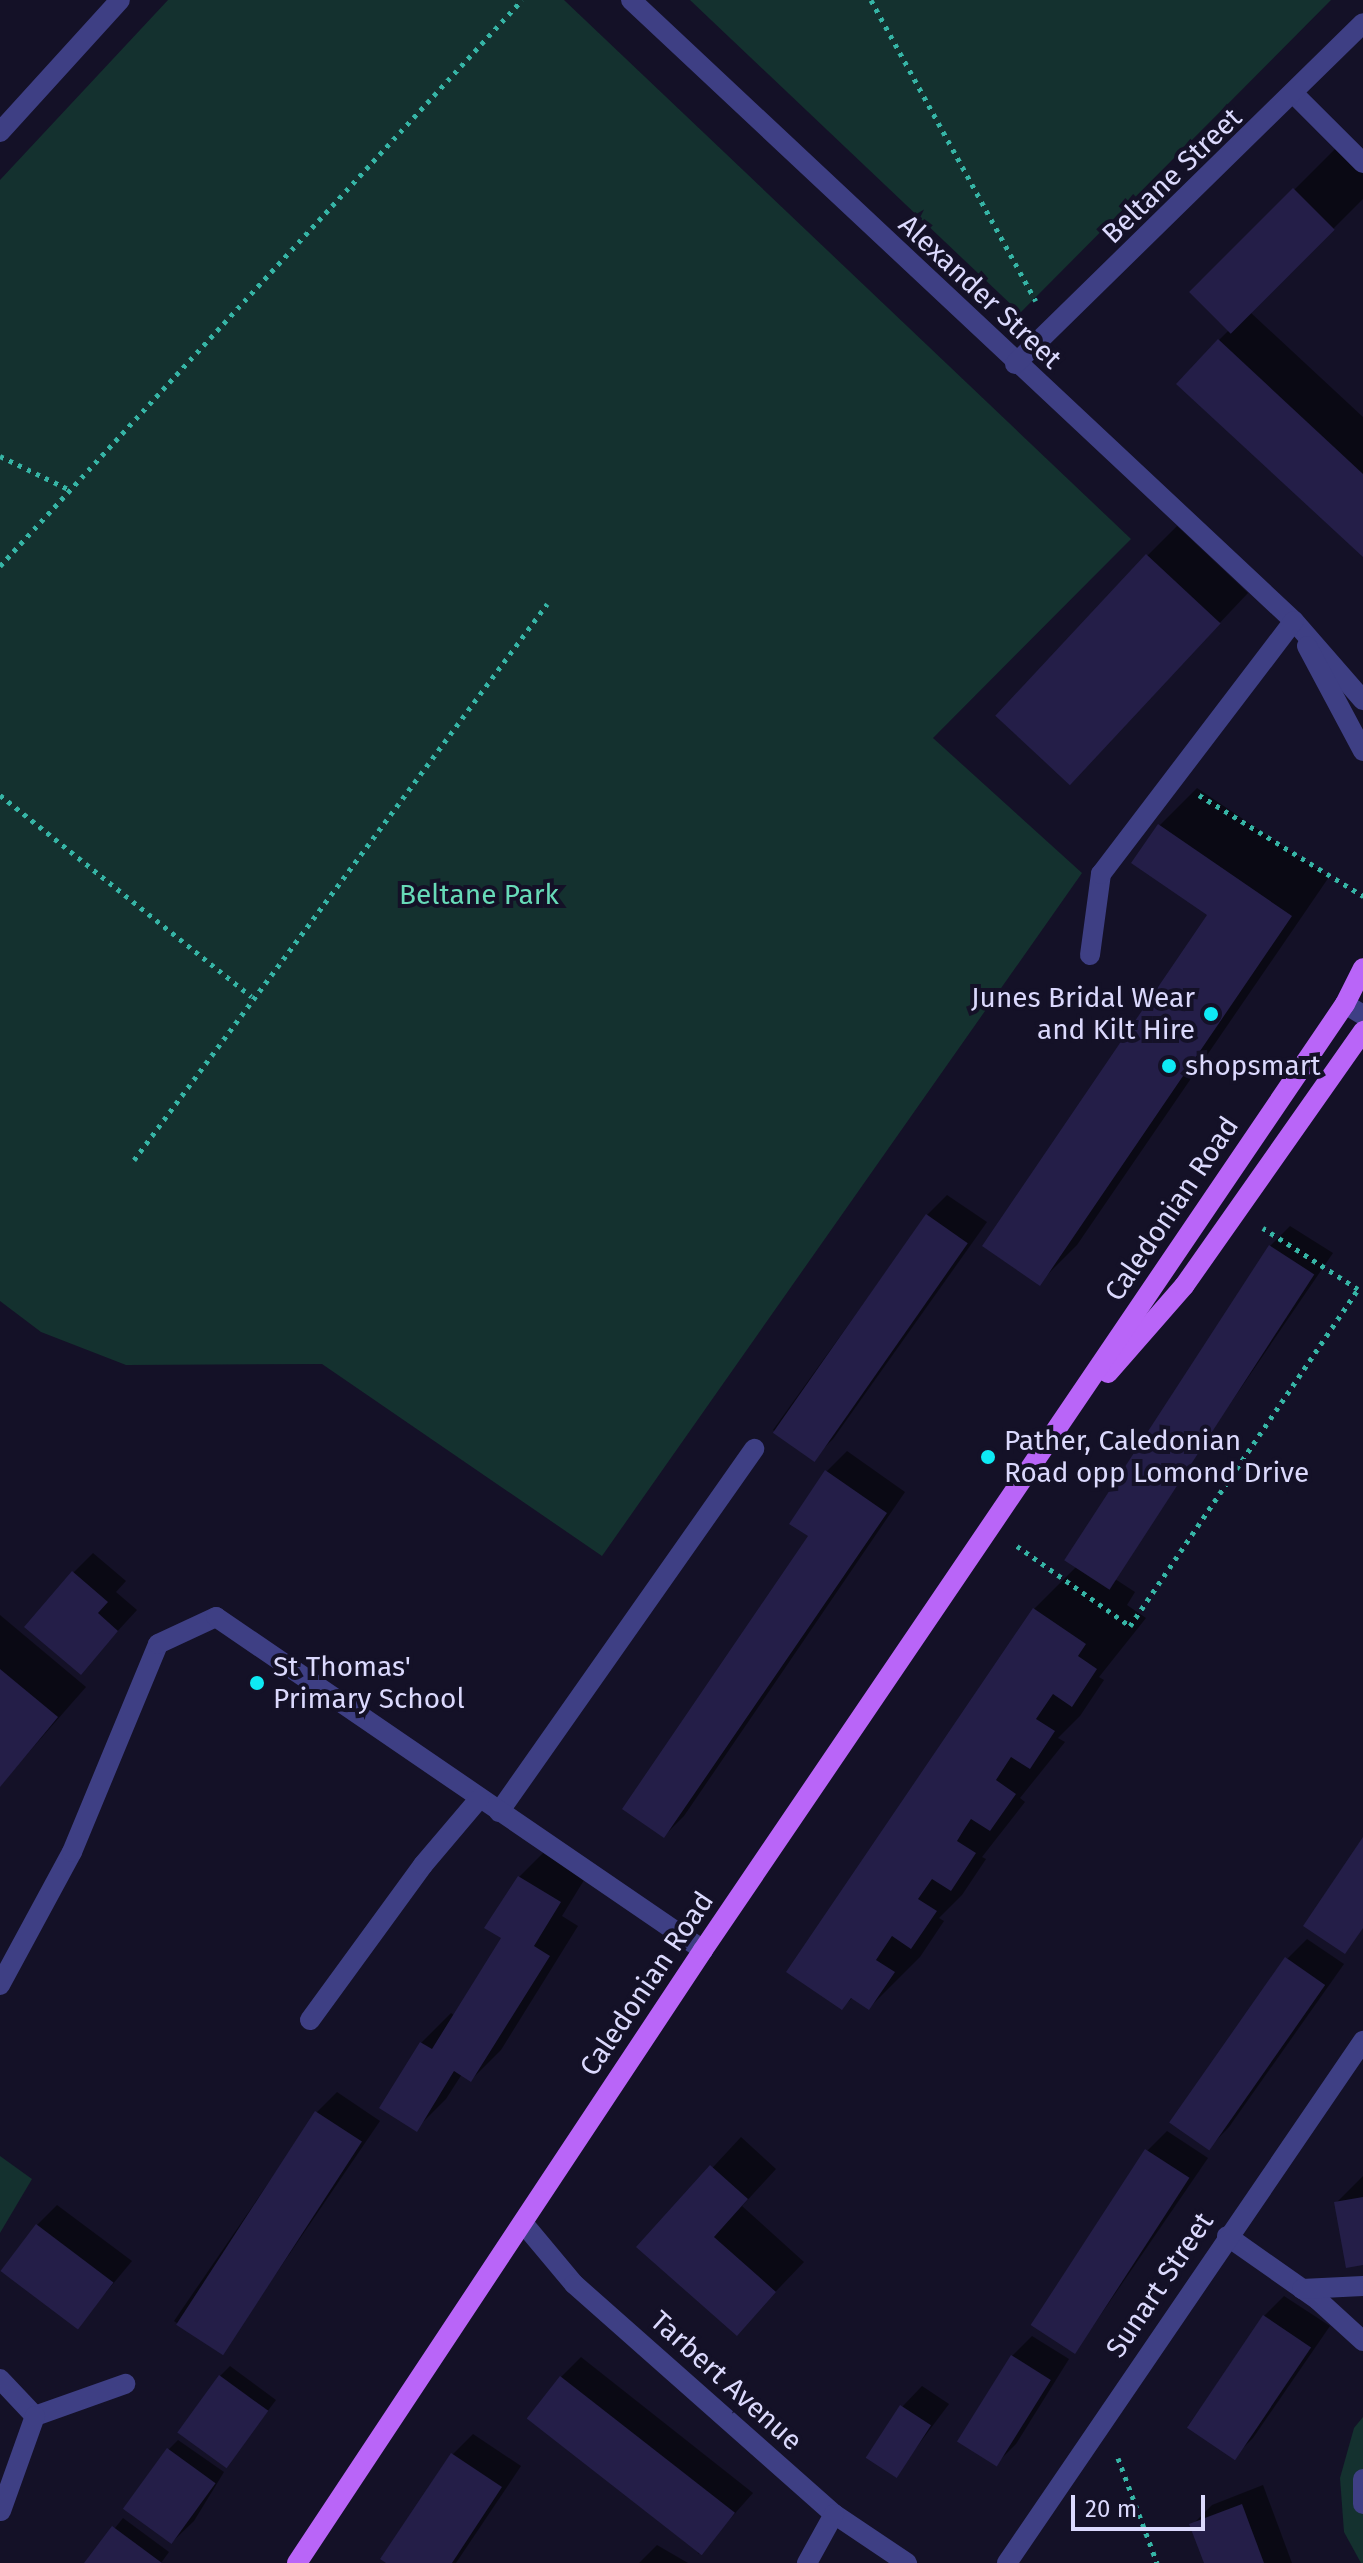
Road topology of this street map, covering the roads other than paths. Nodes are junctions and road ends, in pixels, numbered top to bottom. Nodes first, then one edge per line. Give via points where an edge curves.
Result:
1 (631, 0) edge
2 (115, 2) edge
3 (1363, 23) edge
4 (1295, 95) junction
5 (0, 132) edge
6 (1363, 163) edge
7 (1015, 364) junction
8 (1294, 621) junction
9 (1363, 700) edge
10 (1363, 751) edge
11 (1090, 955) dead end
12 (1363, 968) edge
13 (1354, 1010) edge
14 (1363, 1031) edge
15 (1050, 1439) junction
16 (754, 1449) dead end
17 (479, 1799) junction
18 (499, 1812) junction
19 (703, 1950) junction
20 (0, 1985) edge
21 (310, 2020) dead end
22 (1363, 2041) edge
23 (523, 2223) junction
24 (1227, 2236) junction
25 (1363, 2286) edge
26 (1302, 2289) junction
27 (1363, 2341) edge
28 (0, 2379) edge
29 (125, 2384) dead end
30 (35, 2416) junction
31 (1363, 2479) edge
32 (1363, 2504) edge
33 (1, 2511) edge
34 (834, 2514) junction
35 (297, 2563) edge
36 (807, 2563) edge
37 (907, 2563) edge
38 (1007, 2563) edge

1 - 7 street, Alexander Street
2 - 5 street
3 - 4 street, Beltane Street
4 - 6 street
4 - 7 street, Beltane Street
7 - 8 street, Alexander Street
8 - 9 street, Alexander Street
8 - 10 street, Alexander Street
8 - 11 street via 1101,874
12 - 13 main road, Caledonian Road
13 - 15 main road, Caledonian Road
14 - 15 main road, Caledonian Road via 1184,1286
15 - 19 main road, Caledonian Road
16 - 18 street
17 - 18 street
17 - 20 street via 216,1617 158,1644 72,1852
17 - 21 street via 423,1865
18 - 19 street
19 - 23 main road, Caledonian Road
22 - 24 street, Sunart Street
23 - 34 street, Tarbert Avenue via 574,2284
23 - 35 main road, Caledonian Road
24 - 26 street
24 - 38 street, Sunart Street
25 - 26 street
26 - 27 street
28 - 30 street
29 - 30 street
30 - 33 street
31 - 32 street
34 - 36 street
34 - 37 street, Tarbert Avenue

